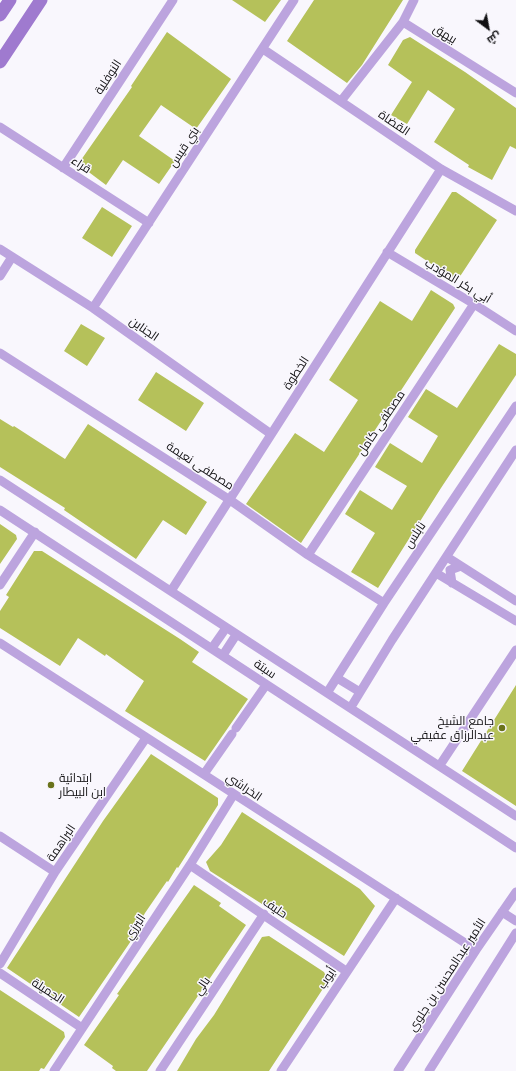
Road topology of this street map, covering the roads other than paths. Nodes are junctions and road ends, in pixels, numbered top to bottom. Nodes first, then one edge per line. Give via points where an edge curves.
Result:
1 (10, 0) edge
2 (41, 0) edge
3 (173, 0) edge
4 (294, 0) edge
5 (414, 0) edge
6 (0, 15) edge
7 (403, 22) junction
8 (263, 49) junction
9 (0, 62) edge
10 (516, 93) edge
11 (341, 102) junction
12 (0, 127) edge
13 (63, 168) junction
14 (441, 169) junction
15 (516, 211) edge
16 (149, 223) junction
17 (0, 249) edge
18 (387, 252) junction
19 (12, 257) junction
20 (0, 276) edge
21 (474, 304) junction
22 (93, 308) junction
23 (516, 331) edge
24 (0, 352) edge
25 (516, 406) edge
26 (271, 434) junction
27 (516, 450) edge
28 (513, 462) edge
29 (0, 480) edge
30 (230, 500) junction
31 (0, 510) edge
32 (35, 532) junction
33 (308, 555) junction
34 (447, 557) junction
35 (462, 566) junction
36 (436, 573) junction
37 (452, 582) junction
38 (0, 585) edge
39 (171, 591) junction
40 (516, 601) edge
41 (384, 603) junction
42 (516, 621) edge
43 (226, 628) junction
44 (236, 635) junction
45 (0, 643) edge
46 (212, 648) junction
47 (516, 650) edge
48 (223, 655) junction
49 (337, 678) junction
50 (266, 685) junction
51 (360, 692) junction
52 (327, 693) junction
53 (351, 707) junction
54 (146, 738) junction
55 (440, 765) junction
56 (204, 774) junction
57 (234, 794) junction
58 (516, 816) edge
59 (0, 836) edge
60 (516, 848) edge
61 (190, 865) junction
62 (55, 872) junction
63 (396, 898) junction
64 (514, 898) edge
65 (502, 912) junction
66 (264, 914) junction
67 (516, 921) edge
68 (516, 933) edge
69 (476, 950) junction
70 (0, 964) edge
71 (346, 971) junction
72 (0, 973) edge
73 (82, 1028) junction
74 (54, 1071) edge
75 (160, 1071) edge
76 (281, 1071) edge
77 (398, 1071) edge
78 (429, 1071) edge

1 - 6 street
2 - 9 street
3 - 13 street, النوفلية
4 - 8 street, بني قيس
5 - 7 street
7 - 10 street, بيهق
7 - 11 street
8 - 11 street, القضاة
8 - 16 street, بني قيس
11 - 14 street, القضاة
12 - 13 street, قراء
13 - 16 street, قراء
14 - 15 street, القضاة
14 - 18 street, الخطوة
16 - 22 street, بني قيس
17 - 19 street, الجناين
18 - 21 street, أبي بكر المؤدب
18 - 26 street, الخطوة
19 - 20 street
19 - 22 street, الجناين
21 - 23 street, أبي بكر المؤدب
21 - 33 street, مصطفى كامل
22 - 26 street, الجناين
24 - 30 street, مصطفى نعيمة
25 - 41 street, نابلس
26 - 30 street, الخطوة
27 - 28 street
28 - 34 street
29 - 39 street, سبتة
30 - 33 street, مصطفى نعيمة
30 - 39 street, الخطوة
31 - 32 street, سبتة
32 - 38 street
32 - 46 street, سبتة
33 - 41 street, مصطفى نعيمة
34 - 35 street
34 - 36 street
35 - 37 street via 450,570
35 - 40 street
36 - 37 street
36 - 51 street
37 - 42 street
39 - 43 street, سبتة
41 - 49 street, نابلس
43 - 44 street, سبتة
43 - 46 street
44 - 48 street
44 - 52 street, سبتة
45 - 54 street, الخراشي
46 - 48 street, سبتة
47 - 55 street
48 - 50 street, سبتة
49 - 51 street
49 - 52 street, نابلس
50 - 56 street
50 - 60 street, سبتة
51 - 53 street
52 - 53 street, سبتة
53 - 55 street, سبتة
54 - 56 street, الخراشي
54 - 62 street, البراهمة
55 - 58 street, سبتة
56 - 57 street, الخراشي
57 - 61 street, البرزي
57 - 63 street, الخراشي
59 - 62 street
61 - 66 street, حليف
61 - 73 street, البرزي
62 - 70 street, البراهمة
63 - 69 street, الخراشي
63 - 71 street, أيوب
64 - 65 street, الأمير عبدالمحسن بن جلوي
65 - 67 street
65 - 69 street, الأمير عبدالمحسن بن جلوي
66 - 71 street, حليف
66 - 75 street, بالي
68 - 78 street
69 - 77 street, الأمير عبدالمحسن بن جلوي
71 - 76 street, أيوب
72 - 73 street, الجميلة
73 - 74 street, البرزي

